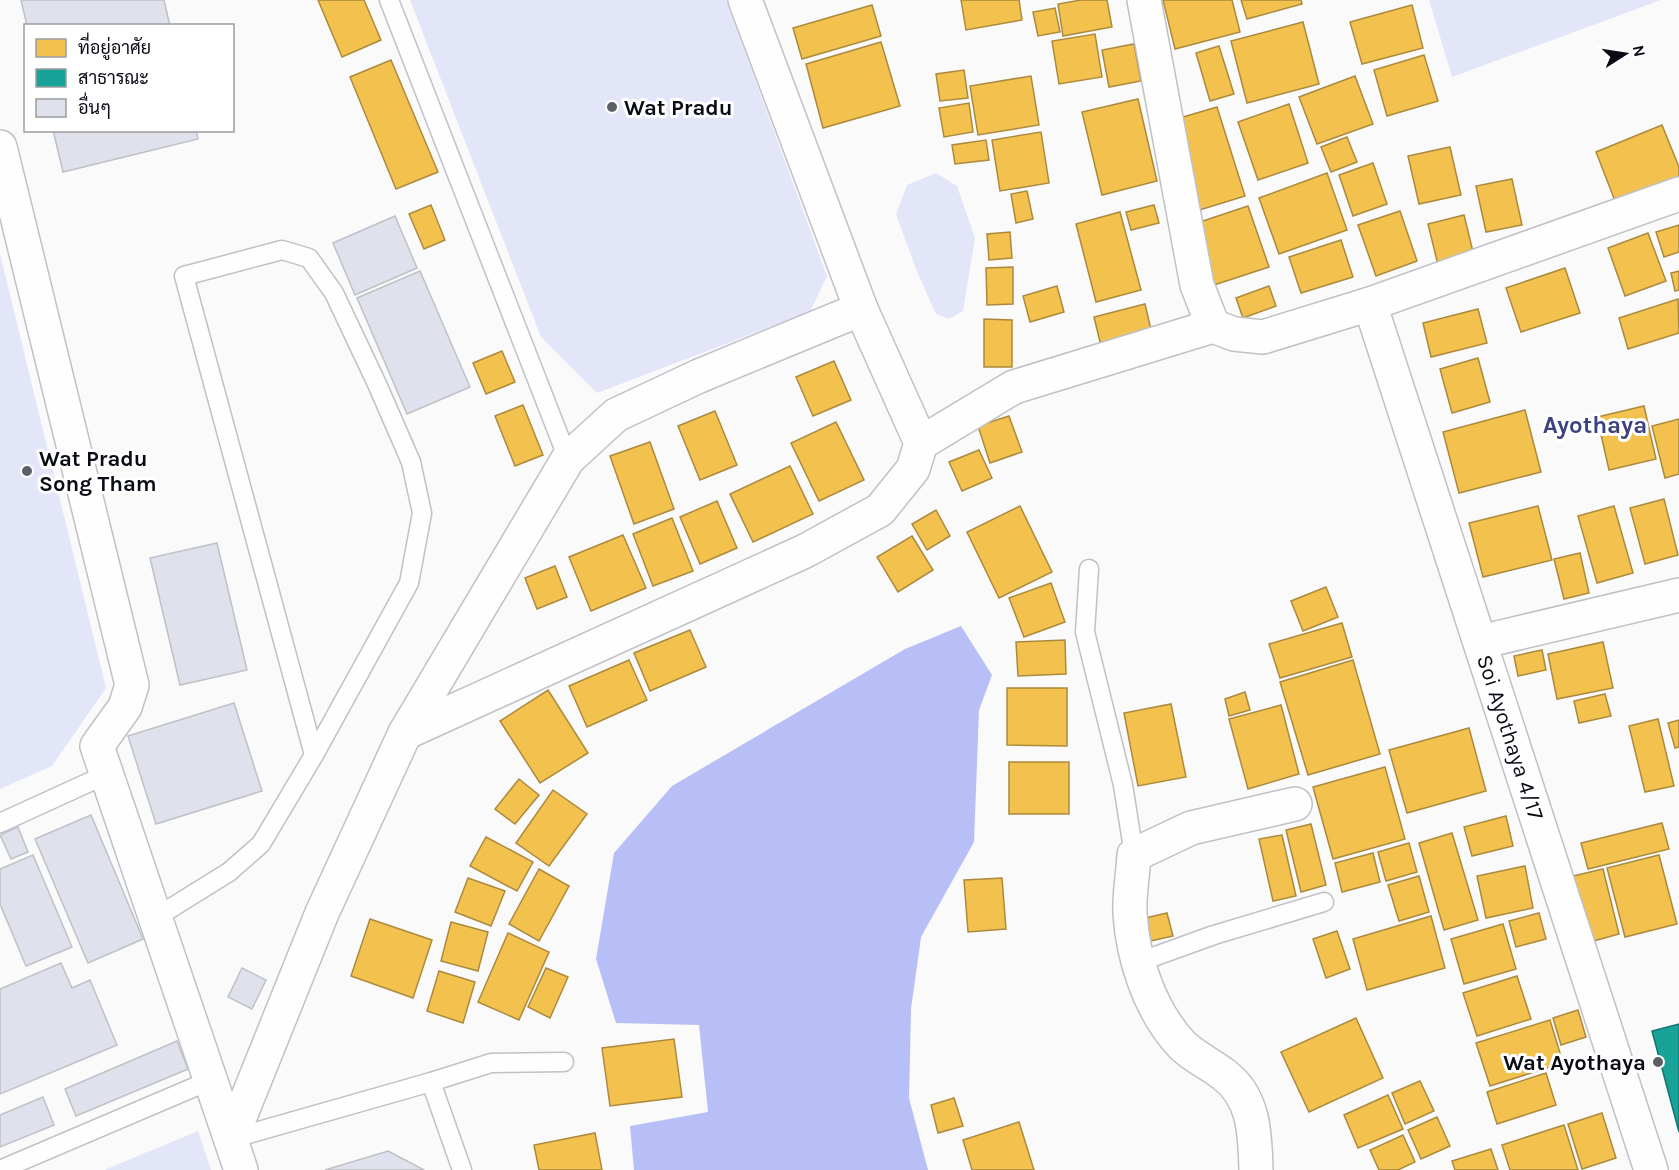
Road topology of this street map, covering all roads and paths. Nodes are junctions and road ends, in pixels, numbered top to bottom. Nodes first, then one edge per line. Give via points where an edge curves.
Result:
1 (389, 0) edge
2 (746, 0) edge
3 (1144, 0) edge
4 (0, 147) edge
5 (1679, 194) edge
6 (1370, 304) junction
7 (861, 309) junction
8 (1213, 326) junction
9 (921, 442) junction
10 (568, 459) junction
11 (1089, 569) dead end
12 (1679, 595) edge
13 (1480, 642) junction
14 (405, 733) junction
15 (314, 755) junction
16 (105, 775) junction
17 (1295, 804) dead end
18 (0, 823) edge
19 (1134, 855) junction
20 (1324, 902) dead end
21 (155, 918) junction
22 (1139, 962) junction
23 (564, 1062) dead end
24 (431, 1082) junction
25 (213, 1087) junction
26 (231, 1139) junction
27 (0, 1170) edge
28 (241, 1170) edge
29 (462, 1170) edge
30 (1256, 1170) edge
31 (1651, 1170) edge

1 - 10 lane
2 - 7 street
3 - 8 street via 1197,285
4 - 16 street via 132,685 125,707 97,747
5 - 6 street
6 - 8 street via 1263,337 1234,334
6 - 13 street, Soi Ayothaya 4/17
7 - 9 street
7 - 10 street via 616,415
8 - 9 street via 1014,387
9 - 14 street via 913,469 880,510 805,551
10 - 14 street
11 - 19 lane via 1085,632 1123,785
12 - 13 street
13 - 31 street, Soi Ayothaya 4/17
14 - 26 street via 322,913
15 - 15 lane via 409,583 422,513 411,462 334,293 309,258 282,250 184,276
15 - 21 lane via 261,844 229,872
16 - 18 lane
16 - 21 street
17 - 19 street via 1191,828
19 - 22 street via 1130,913
20 - 22 lane
21 - 25 street
22 - 30 street via 1156,1010 1183,1045 1226,1076 1249,1107 1254,1123
23 - 24 lane via 491,1063
24 - 26 lane
24 - 29 lane
25 - 26 street
25 - 27 lane
26 - 28 street

